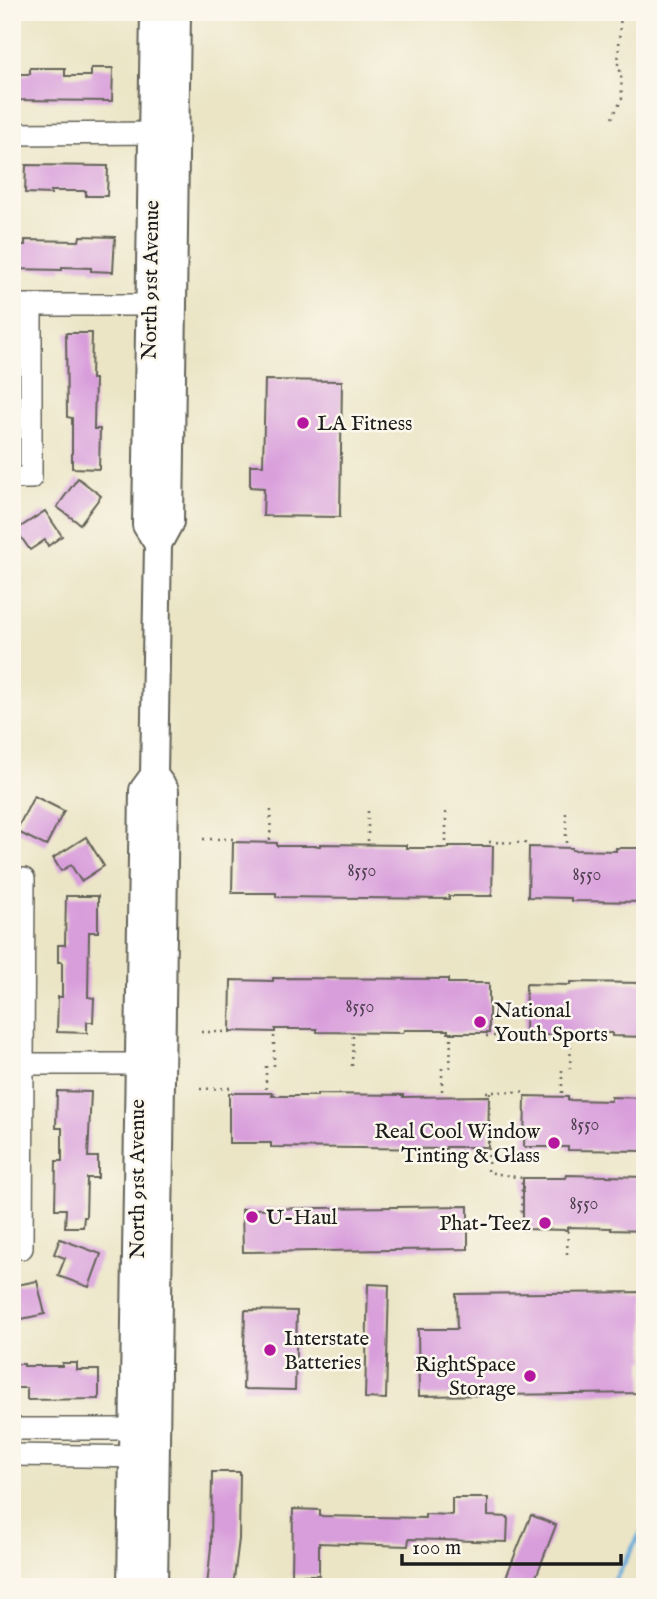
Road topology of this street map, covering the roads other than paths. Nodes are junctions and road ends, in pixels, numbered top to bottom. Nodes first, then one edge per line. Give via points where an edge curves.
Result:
1 (154, 12) edge
2 (176, 18) edge
3 (164, 133) junction
4 (12, 134) edge
5 (22, 305) edge
6 (149, 305) junction
7 (171, 418) junction
8 (22, 478) edge
9 (158, 544) junction
10 (18, 879) edge
11 (18, 1064) edge
12 (149, 1064) junction
13 (17, 1248) edge
14 (12, 1429) edge
15 (145, 1429) junction
16 (12, 1455) edge
17 (144, 1457) junction
18 (131, 1587) edge
19 (154, 1587) edge

1 - 3 main road, North 91st Avenue
2 - 3 main road, North 91st Avenue
3 - 4 street
3 - 6 main road, North 91st Avenue
3 - 7 main road, North 91st Avenue
5 - 6 street
5 - 8 street
6 - 7 main road via 160,325 161,382
6 - 9 main road, North 91st Avenue via 146,525
7 - 9 main road, North 91st Avenue via 170,522
9 - 12 main road, North 91st Avenue via 154,775 165,790
10 - 11 street
11 - 12 street
11 - 13 street
12 - 15 main road, North 91st Avenue
14 - 15 street
15 - 17 main road, North 91st Avenue
16 - 17 street
17 - 18 main road, North 91st Avenue
17 - 19 main road, North 91st Avenue

